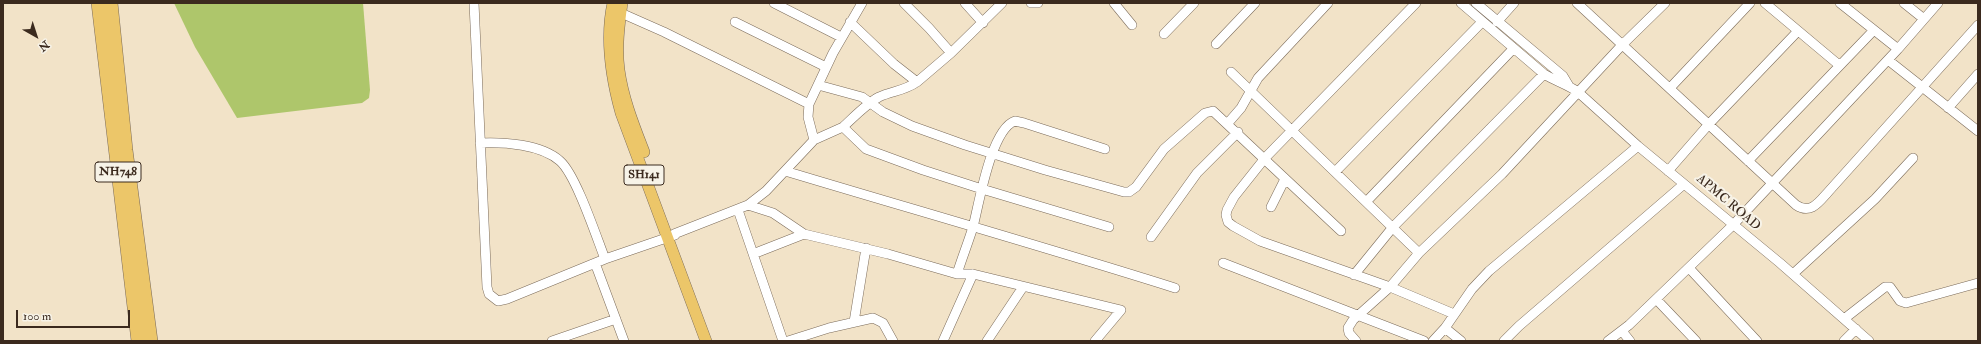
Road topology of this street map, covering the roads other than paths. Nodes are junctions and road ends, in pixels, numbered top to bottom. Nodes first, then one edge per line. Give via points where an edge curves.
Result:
1 (98, 3) edge
2 (111, 3) edge
3 (474, 3) edge
4 (613, 3) edge
5 (774, 3) edge
6 (862, 3) edge
7 (904, 3) edge
8 (965, 3) edge
9 (1002, 3) edge
10 (1031, 3) edge
11 (1038, 3) edge
12 (1114, 3) edge
13 (1194, 3) edge
14 (1255, 3) edge
15 (1328, 3) edge
16 (1416, 3) edge
17 (1461, 3) edge
18 (1476, 3) edge
19 (1514, 3) edge
20 (1576, 3) edge
21 (1665, 3) edge
22 (1750, 3) edge
23 (1765, 3) edge
24 (1840, 3) edge
25 (1904, 3) edge
26 (1938, 3) edge
27 (621, 8) edge
28 (1924, 19) junction
29 (735, 22) dead end
30 (850, 22) junction
31 (983, 22) junction
32 (1482, 22) junction
33 (1497, 22) junction
34 (1132, 25) dead end
35 (1978, 25) edge
36 (1874, 30) junction
37 (1798, 31) junction
38 (1164, 34) dead end
39 (841, 37) junction
40 (1216, 44) dead end
41 (1622, 45) junction
42 (1513, 48) junction
43 (1898, 49) junction
44 (951, 53) junction
45 (1888, 60) junction
46 (1839, 66) junction
47 (826, 67) junction
48 (1231, 72) dead end
49 (1544, 74) junction
50 (1978, 74) edge
51 (917, 82) junction
52 (818, 85) junction
53 (1569, 86) junction
54 (1670, 88) junction
55 (1922, 88) junction
56 (1252, 90) junction
57 (1578, 92) junction
58 (871, 102) junction
59 (809, 104) junction
60 (1948, 108) junction
61 (1228, 123) junction
62 (1709, 124) junction
63 (843, 127) junction
64 (1291, 130) junction
65 (1978, 131) edge
66 (1238, 132) junction
67 (814, 140) junction
68 (480, 143) junction
69 (1638, 146) junction
70 (1105, 149) dead end
71 (992, 153) junction
72 (1264, 158) junction
73 (1913, 158) dead end
74 (1748, 161) junction
75 (785, 171) junction
76 (1668, 171) junction
77 (1335, 172) junction
78 (1285, 178) junction
79 (1773, 182) junction
80 (1684, 184) junction
81 (982, 189) junction
82 (1366, 202) junction
83 (748, 205) junction
84 (1272, 207) dead end
85 (738, 210) junction
86 (1733, 225) junction
87 (1109, 227) dead end
88 (1393, 227) junction
89 (972, 228) junction
90 (1341, 231) dead end
91 (804, 234) junction
92 (672, 235) junction
93 (1151, 237) dead end
94 (866, 248) junction
95 (1419, 253) junction
96 (753, 254) junction
97 (605, 259) junction
98 (595, 263) junction
99 (1223, 263) dead end
100 (1689, 268) junction
101 (957, 274) junction
102 (973, 274) junction
103 (1793, 274) junction
104 (1354, 275) junction
105 (1978, 282) edge
106 (1023, 287) junction
107 (1390, 287) junction
108 (1174, 288) dead end
109 (1656, 299) junction
110 (1454, 314) junction
111 (1358, 315) junction
112 (616, 319) junction
113 (1844, 319) junction
114 (854, 322) junction
115 (1445, 328) junction
116 (1856, 329) junction
117 (1622, 331) junction
118 (810, 338) edge
119 (138, 341) edge
120 (151, 341) edge
121 (552, 341) edge
122 (624, 341) edge
123 (706, 341) edge
124 (714, 341) edge
125 (783, 341) edge
126 (788, 341) edge
127 (893, 341) edge
128 (943, 341) edge
129 (987, 341) edge
130 (1095, 341) edge
131 (1356, 341) edge
132 (1424, 341) edge
133 (1434, 341) edge
134 (1460, 341) edge
135 (1504, 341) edge
136 (1608, 341) edge
137 (1630, 341) edge
138 (1696, 341) edge
139 (1757, 341) edge
140 (1844, 341) edge
141 (1869, 341) edge

1 - 119 highway, NH748
2 - 120 highway, NH748 via 126,150
3 - 68 street
4 - 92 main road, SH141 via 609,45 615,93
5 - 39 street
6 - 30 street
7 - 44 street
8 - 31 street
9 - 31 street
10 - 11 street
12 - 34 street
13 - 38 street
14 - 40 street
15 - 56 street via 1258,78
16 - 64 street
17 - 32 street, APMC ROAD
18 - 33 street, APMC ROAD
19 - 33 street
20 - 41 street
21 - 41 street
22 - 54 street
23 - 37 street
24 - 36 street
25 - 28 street
26 - 28 street
27 - 59 street
27 - 92 main road, SH141 via 618,30 619,70 628,109
28 - 43 street
29 - 47 street
30 - 39 street
30 - 51 street
31 - 44 street
32 - 42 street, APMC ROAD
32 - 77 street
33 - 53 street, APMC ROAD via 1563,76
35 - 55 street
36 - 43 street
36 - 46 street
37 - 46 street
37 - 62 street
39 - 47 street
41 - 54 street
41 - 57 street
42 - 49 street, APMC ROAD
42 - 82 street
43 - 45 street
44 - 51 street
45 - 55 street
45 - 79 street
46 - 74 street
47 - 52 street
48 - 56 street
49 - 53 street, APMC ROAD
49 - 88 street
50 - 60 street
51 - 58 street via 906,89 881,96
52 - 58 street via 862,97
52 - 59 street
53 - 57 street, APMC ROAD
54 - 62 street
55 - 60 street
55 - 79 street via 1813,208 1800,208
56 - 61 street via 1242,108
56 - 64 street
57 - 69 street, APMC ROAD
57 - 95 street via 1502,174
58 - 63 street
58 - 71 street via 883,112 912,126
59 - 67 street via 808,117
60 - 65 street
61 - 66 street
61 - 71 street via 1213,111 1205,113 1164,149 1136,187 1129,192 1117,191
62 - 74 street
62 - 76 street
63 - 67 street
63 - 81 street via 866,149
64 - 72 street
64 - 77 street
66 - 72 street
66 - 93 street via 1198,173
67 - 75 street
68 - 97 street via 520,144 559,160 575,184
68 - 98 street via 489,294 498,301 507,299
69 - 76 street, APMC ROAD
69 - 110 street via 1489,271
70 - 71 street via 1015,121 1002,131
71 - 81 street
72 - 78 street
72 - 104 street via 1230,204 1226,215 1228,222 1260,241
73 - 103 street via 1875,199
74 - 79 street
75 - 83 street
75 - 89 street
76 - 80 street, APMC ROAD
77 - 82 street
78 - 84 street
78 - 90 street
79 - 86 street
80 - 86 street, APMC ROAD
80 - 135 street
81 - 87 street
81 - 89 street
82 - 88 street
83 - 85 street
83 - 91 street via 773,213
85 - 92 street
85 - 96 street
86 - 100 street
86 - 103 street, APMC ROAD
88 - 95 street
88 - 104 street
89 - 101 street
89 - 108 street via 1051,249
91 - 94 street
91 - 96 street
92 - 97 street
92 - 123 main road, SH141
92 - 124 main road, SH141
94 - 101 street
94 - 114 street
95 - 107 street
96 - 125 street
97 - 98 street
98 - 112 street
99 - 111 street
100 - 109 street
100 - 139 street
101 - 102 street
102 - 106 street
102 - 128 street
103 - 113 street, APMC ROAD
104 - 107 street
105 - 113 street via 1906,303 1900,301 1890,287 1885,287
106 - 129 street
106 - 130 street via 1121,310
107 - 110 street
107 - 111 street
109 - 117 street
109 - 138 street
110 - 115 street
111 - 131 street via 1348,328 1348,333
111 - 132 street
112 - 121 street
112 - 122 street
113 - 116 street, APMC ROAD
114 - 118 street
114 - 127 street via 873,318 878,320
115 - 133 street
115 - 134 street
116 - 140 street
116 - 141 street, APMC ROAD
117 - 136 street
117 - 137 street
118 - 126 street

